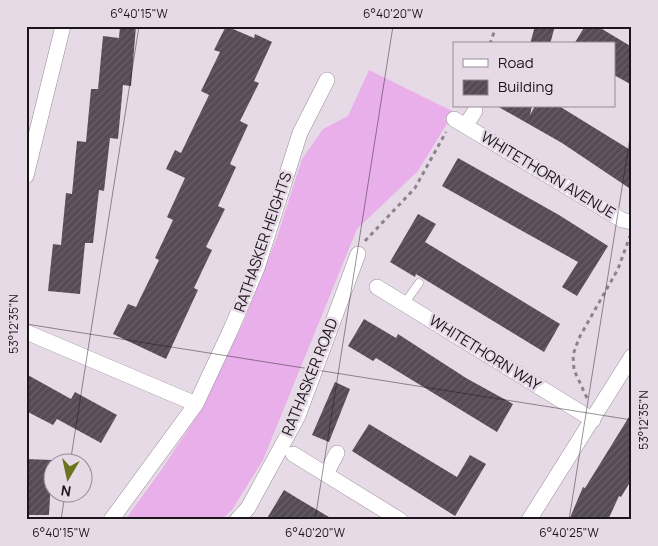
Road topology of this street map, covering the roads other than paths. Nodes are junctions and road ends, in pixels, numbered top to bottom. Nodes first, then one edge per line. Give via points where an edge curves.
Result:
1 (62, 26) edge
2 (327, 80) dead end
3 (475, 111) dead end
4 (26, 176) edge
5 (632, 222) edge
6 (358, 254) road end
7 (419, 283) dead end
8 (377, 287) dead end
9 (404, 304) junction
10 (26, 332) edge
11 (632, 356) edge
12 (196, 404) junction
13 (587, 416) junction
14 (337, 452) dead end
15 (293, 454) dead end
16 (326, 474) junction
17 (111, 520) edge
18 (237, 520) edge
19 (400, 520) edge
20 (529, 520) edge

1 - 4 street
2 - 12 street, RATHASKER HEIGHTS via 300,133 257,268
3 - 5 street, WHITETHORN AVENUE via 460,122 622,220
6 - 18 street, RATHASKER ROAD via 298,416 248,508
7 - 9 lane
8 - 9 street, WHITETHORN WAY
9 - 13 street, WHITETHORN WAY
10 - 12 street
11 - 13 street
12 - 17 street, RATHASKER HEIGHTS
13 - 20 street
14 - 16 street
15 - 16 street
16 - 19 street

